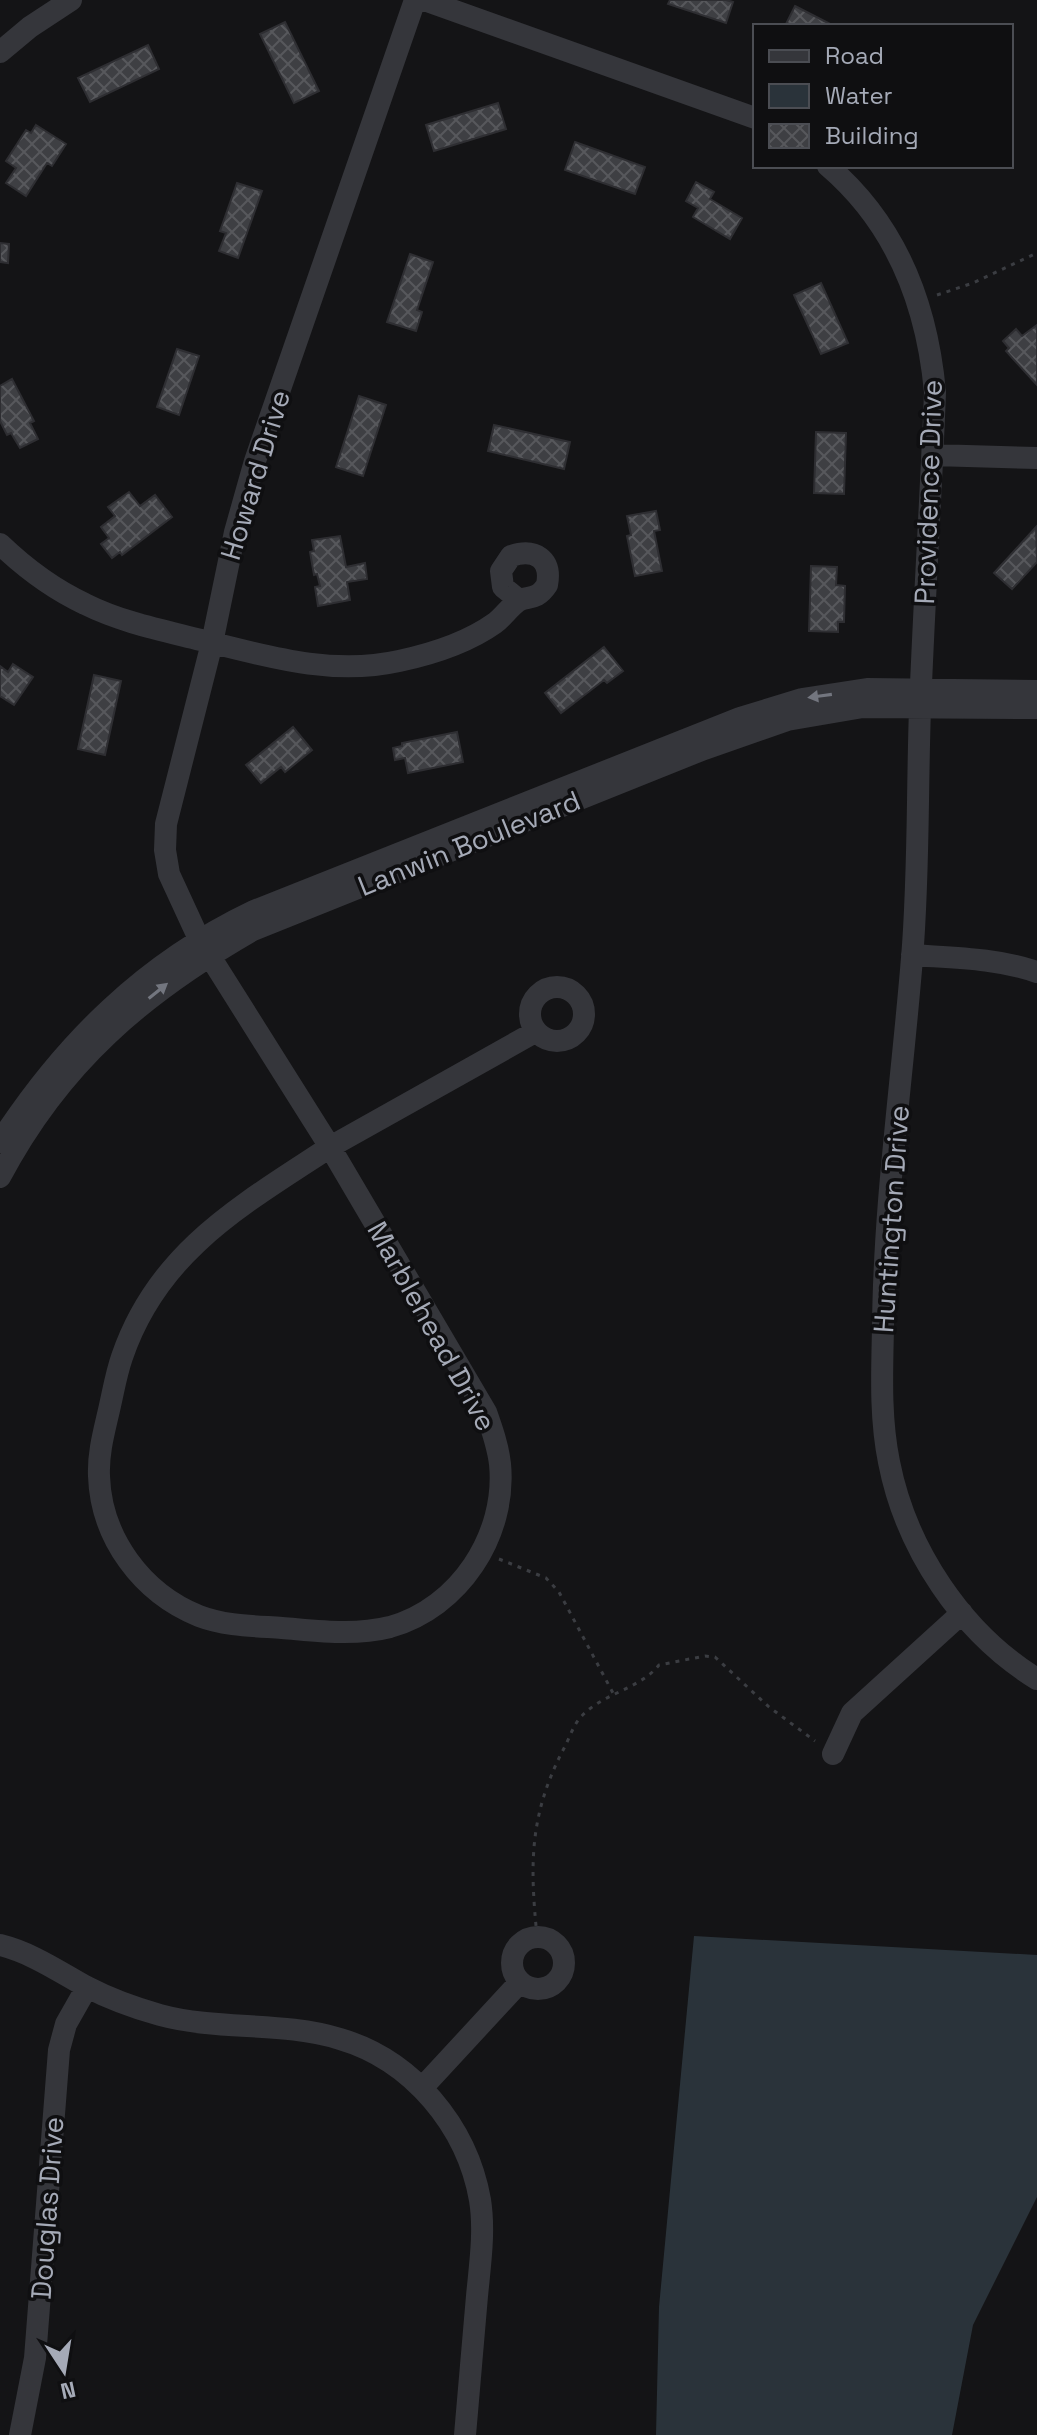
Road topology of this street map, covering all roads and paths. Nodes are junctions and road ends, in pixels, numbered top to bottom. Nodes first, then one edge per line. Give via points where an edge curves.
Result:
1 (71, 0) edge
2 (415, 0) edge
3 (424, 0) edge
4 (0, 52) edge
5 (753, 117) edge
6 (830, 168) edge
7 (1037, 253) edge
8 (918, 302) junction
9 (933, 455) junction
10 (1037, 458) edge
11 (0, 544) edge
12 (519, 600) dead end
13 (212, 643) junction
14 (1037, 691) edge
15 (920, 697) junction
16 (1037, 708) edge
17 (203, 947) junction
18 (912, 955) junction
19 (1037, 972) edge
20 (535, 1032) dead end
21 (0, 1142) edge
22 (330, 1147) junction
23 (0, 1177) edge
24 (482, 1552) junction
25 (962, 1613) junction
26 (1037, 1679) edge
27 (613, 1693) junction
28 (833, 1754) joint
29 (537, 1936) junction
30 (0, 1945) edge
31 (520, 1982) junction
32 (87, 1987) junction
33 (422, 2088) junction
34 (20, 2435) edge
35 (465, 2435) edge

1 - 4 street
2 - 13 street, Howard Drive via 255,461
3 - 5 street
6 - 8 street, Providence Drive via 871,210 895,247
7 - 8 path
8 - 9 street, Providence Drive via 935,392
9 - 10 street
9 - 15 street, Providence Drive
11 - 13 street via 49,584 84,604
12 - 13 street via 494,624 463,640 396,662 326,666
13 - 17 street, Howard Drive via 165,837 169,874
14 - 15 street, Lanwin Boulevard
15 - 16 street, Lanwin Boulevard
15 - 17 street, Lanwin Boulevard via 787,720
15 - 18 street, Huntington Drive
17 - 21 street, Lanwin Boulevard via 161,966 100,1017 58,1060
17 - 22 street, Marblehead Drive
23 -> 17 street, Lanwin Boulevard via 54,1090 107,1032
18 - 19 street via 986,959
18 - 25 street, Huntington Drive via 883,1273 883,1422 906,1517 937,1579
20 - 22 street
22 - 24 street, Marblehead Drive via 490,1424 500,1493
22 - 24 street, Marblehead Drive via 206,1232 166,1277 137,1323 122,1358 100,1449 102,1503 110,1529 137,1573 159,1594 200,1616 226,1624 341,1633 392,1626 433,1606
24 - 27 path via 546,1578 559,1592
25 - 26 street, Huntington Drive via 991,1644
25 - 28 street via 852,1713
27 - 28 path via 649,1678 659,1665 715,1657 769,1707
27 - 29 path via 579,1719 539,1809 532,1851
29 - 31 street via 516,1948 512,1969
29 - 31 street via 560,1946 564,1972 546,1988
30 - 32 street via 43,1961
31 - 33 street
32 - 33 street via 193,2022 342,2039 372,2051
32 - 34 street, Douglas Drive via 66,2024 59,2050 35,2358
33 - 35 street via 460,2140 480,2201 482,2236

